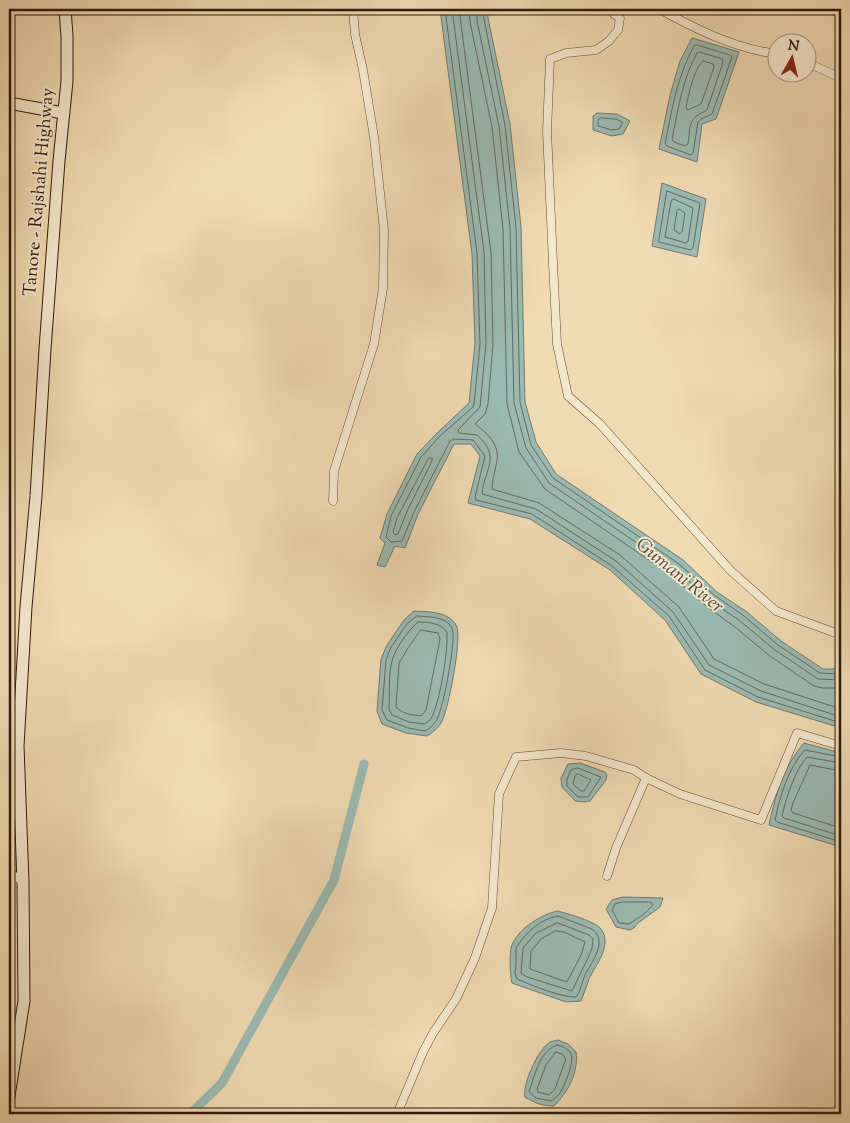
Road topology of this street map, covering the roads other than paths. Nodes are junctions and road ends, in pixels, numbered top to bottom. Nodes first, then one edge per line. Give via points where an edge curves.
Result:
1 (64, 9) edge
2 (353, 9) edge
3 (616, 9) edge
4 (659, 9) edge
5 (768, 53) edge
6 (818, 67) edge
7 (841, 78) edge
8 (9, 103) edge
9 (63, 113) junction
10 (333, 501) dead end
11 (841, 635) edge
12 (841, 746) edge
13 (646, 778) junction
14 (9, 872) edge
15 (607, 876) dead end
16 (23, 882) junction
17 (9, 1096) edge
18 (397, 1114) edge

1 - 9 main road, Tanore - Rajshahi Highway via 67,81
2 - 10 street via 374,137 384,230 383,288 374,344 334,472
3 - 11 street via 614,14 620,18 618,30 609,41 596,50 566,53 550,59 546,131 552,263 557,344 568,396 600,424 730,570 776,611
4 - 5 street via 717,38
6 - 7 street
8 - 9 main road
9 - 16 main road, Tanore - Rajshahi Highway via 18,746
12 - 13 street via 797,733 761,820 680,794
13 - 15 street
13 - 18 street via 634,770 586,756 516,757 499,794 492,908 475,958 456,999 423,1052
14 - 16 street
16 - 17 main road, Tanore - Rajshahi Highway via 24,1001

